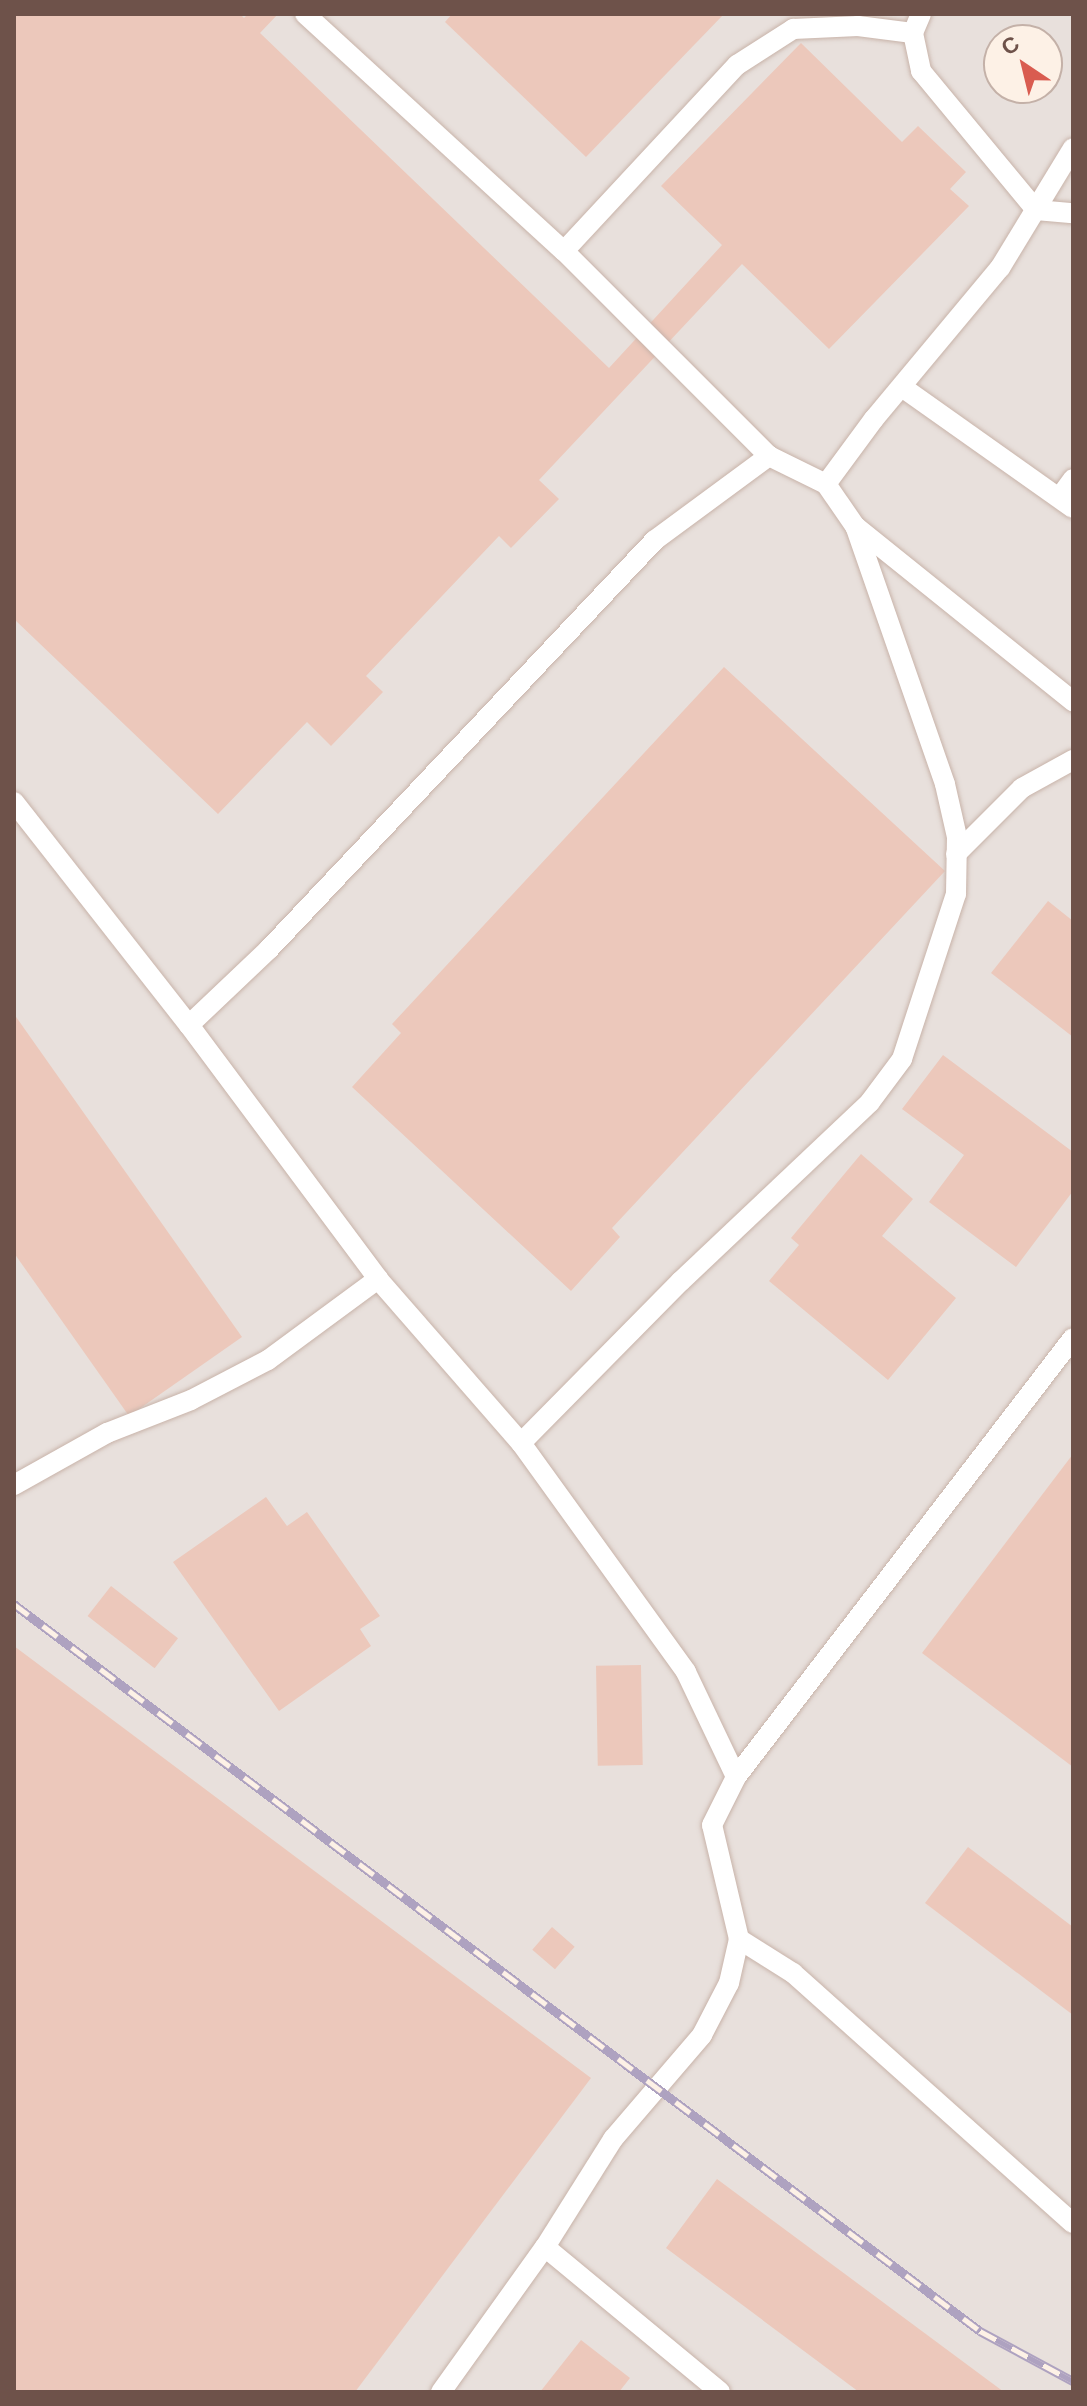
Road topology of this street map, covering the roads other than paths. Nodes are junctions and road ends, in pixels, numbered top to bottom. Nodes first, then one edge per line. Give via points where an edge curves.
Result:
1 (305, 14) edge
2 (917, 23) edge
3 (1073, 148) edge
4 (1036, 210) junction
5 (1073, 213) edge
6 (564, 251) junction
7 (902, 387) junction
8 (769, 456) junction
9 (1073, 479) edge
10 (826, 484) junction
11 (1066, 502) edge
12 (855, 526) junction
13 (1073, 701) edge
14 (1073, 760) edge
15 (14, 802) edge
16 (956, 854) junction
17 (189, 1025) junction
18 (378, 1279) junction
19 (1073, 1338) edge
20 (521, 1443) junction
21 (14, 1485) edge
22 (736, 1777) junction
23 (739, 1939) junction
24 (1073, 2223) edge
25 (545, 2247) junction
26 (441, 2392) edge
27 (720, 2392) edge

1 - 6 lane
2 - 4 lane via 921,71
2 - 6 lane via 793,29 737,65
3 - 4 lane
4 - 5 lane
4 - 7 lane via 1000,268
6 - 8 lane
7 - 10 lane
7 - 11 lane
8 - 10 lane
8 - 17 lane via 655,540 269,949
9 - 11 lane
10 - 12 lane
12 - 13 lane
12 - 16 lane via 945,784
14 - 16 lane via 1022,788
15 - 17 lane
16 - 20 lane via 956,894 894,1070 870,1102 681,1281
17 - 18 lane
18 - 20 lane
18 - 21 lane via 268,1360 191,1400 107,1433
19 - 22 lane
20 - 22 lane via 686,1672
22 - 23 lane via 712,1825
23 - 24 lane via 793,1973
23 - 25 lane via 729,1983 702,2035 613,2139
25 - 26 lane
25 - 27 lane

